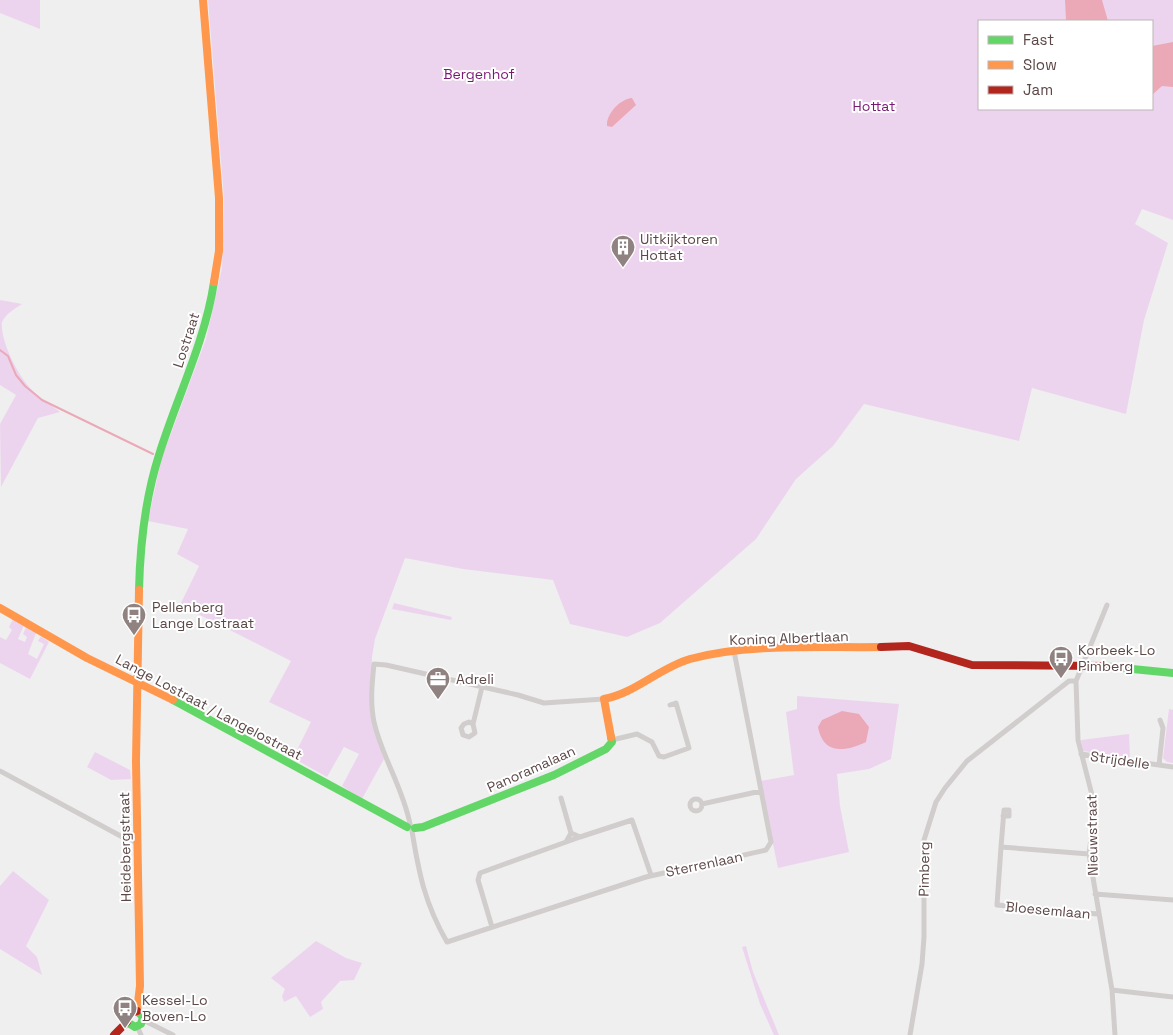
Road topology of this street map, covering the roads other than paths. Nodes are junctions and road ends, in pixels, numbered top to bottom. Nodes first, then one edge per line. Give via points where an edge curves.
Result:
1 (203, 0) edge
2 (1107, 605) dead end
3 (0, 608) edge
4 (734, 652) junction
5 (1083, 666) junction
6 (1173, 673) edge
7 (1076, 681) junction
8 (138, 682) junction
9 (482, 687) junction
10 (604, 699) junction
11 (670, 705) dead end
12 (1160, 720) dead end
13 (474, 724) dead end
14 (612, 740) junction
15 (1081, 754) junction
16 (1159, 765) junction
17 (1173, 767) edge
18 (0, 771) edge
19 (761, 791) junction
20 (561, 798) dead end
21 (702, 804) dead end
22 (1003, 816) dead end
23 (411, 827) junction
24 (571, 833) junction
25 (580, 837) junction
26 (137, 842) junction
27 (566, 842) junction
28 (1001, 847) junction
29 (1089, 854) junction
30 (651, 875) junction
31 (1095, 894) junction
32 (1173, 900) edge
33 (1098, 914) junction
34 (492, 927) junction
35 (1112, 990) junction
36 (1173, 997) edge
37 (137, 1011) junction
38 (127, 1022) junction
39 (140, 1023) junction
40 (114, 1035) edge
41 (141, 1035) edge
42 (174, 1035) edge
43 (910, 1035) edge
44 (1115, 1035) edge

1 - 8 street, Lostraat via 219,198 219,252 205,325 163,441 145,513 139,577
2 - 5 street, Nieuwstraat
3 - 8 street, Lange Lostraat / Langelostraat via 87,658
4 - 5 street, Koning Albertlaan via 909,646 963,664
4 - 10 street, Koning Albertlaan via 675,664 621,695
4 - 19 street, Sterrenlaan
5 - 6 street, Koning Albertlaan
5 - 7 street, Nieuwstraat
7 - 15 street, Nieuwstraat
7 - 43 street, Pimberg via 1069,682 967,761 936,802 924,840 924,936
8 - 23 street, Lange Lostraat / Langelostraat
8 - 26 street, Heidebergstraat
9 - 10 street, Koning Albertlaan via 544,703
9 - 13 street
9 - 23 street, Koning Albertlaan via 374,664 374,723 404,799
10 - 14 street
11 - 14 street via 676,703 689,748 664,757 659,756 652,742 638,734
12 - 16 street, Strijdelle via 1163,728
14 - 23 street, Panoramalaan via 606,749 554,775 423,827
15 - 16 street, Strijdelle
15 - 29 street, Nieuwstraat via 1094,799
16 - 17 street, Strijdelle
18 - 26 street
19 - 21 street
19 - 30 street, Sterrenlaan via 771,842 769,848
20 - 24 street
22 - 28 street, Bloesemlaan via 1009,816 1009,810 1004,810
23 - 34 street, Sterrenlaan via 420,882 447,942
24 - 25 street
24 - 27 street
25 - 27 street
25 - 30 street via 632,820
26 - 37 street, Heidebergstraat via 140,981
27 - 34 street via 480,872 478,880
28 - 29 street
28 - 33 street, Bloesemlaan via 997,906
29 - 31 street, Nieuwstraat
30 - 34 street, Sterrenlaan
31 - 32 street
31 - 33 street, Nieuwstraat
33 - 35 street, Nieuwstraat
35 - 36 street
35 - 44 street, Nieuwstraat
37 - 38 street via 129,1013
37 - 39 street via 142,1014
38 - 39 street via 132,1026
38 - 40 street
39 - 41 street
39 - 42 street

